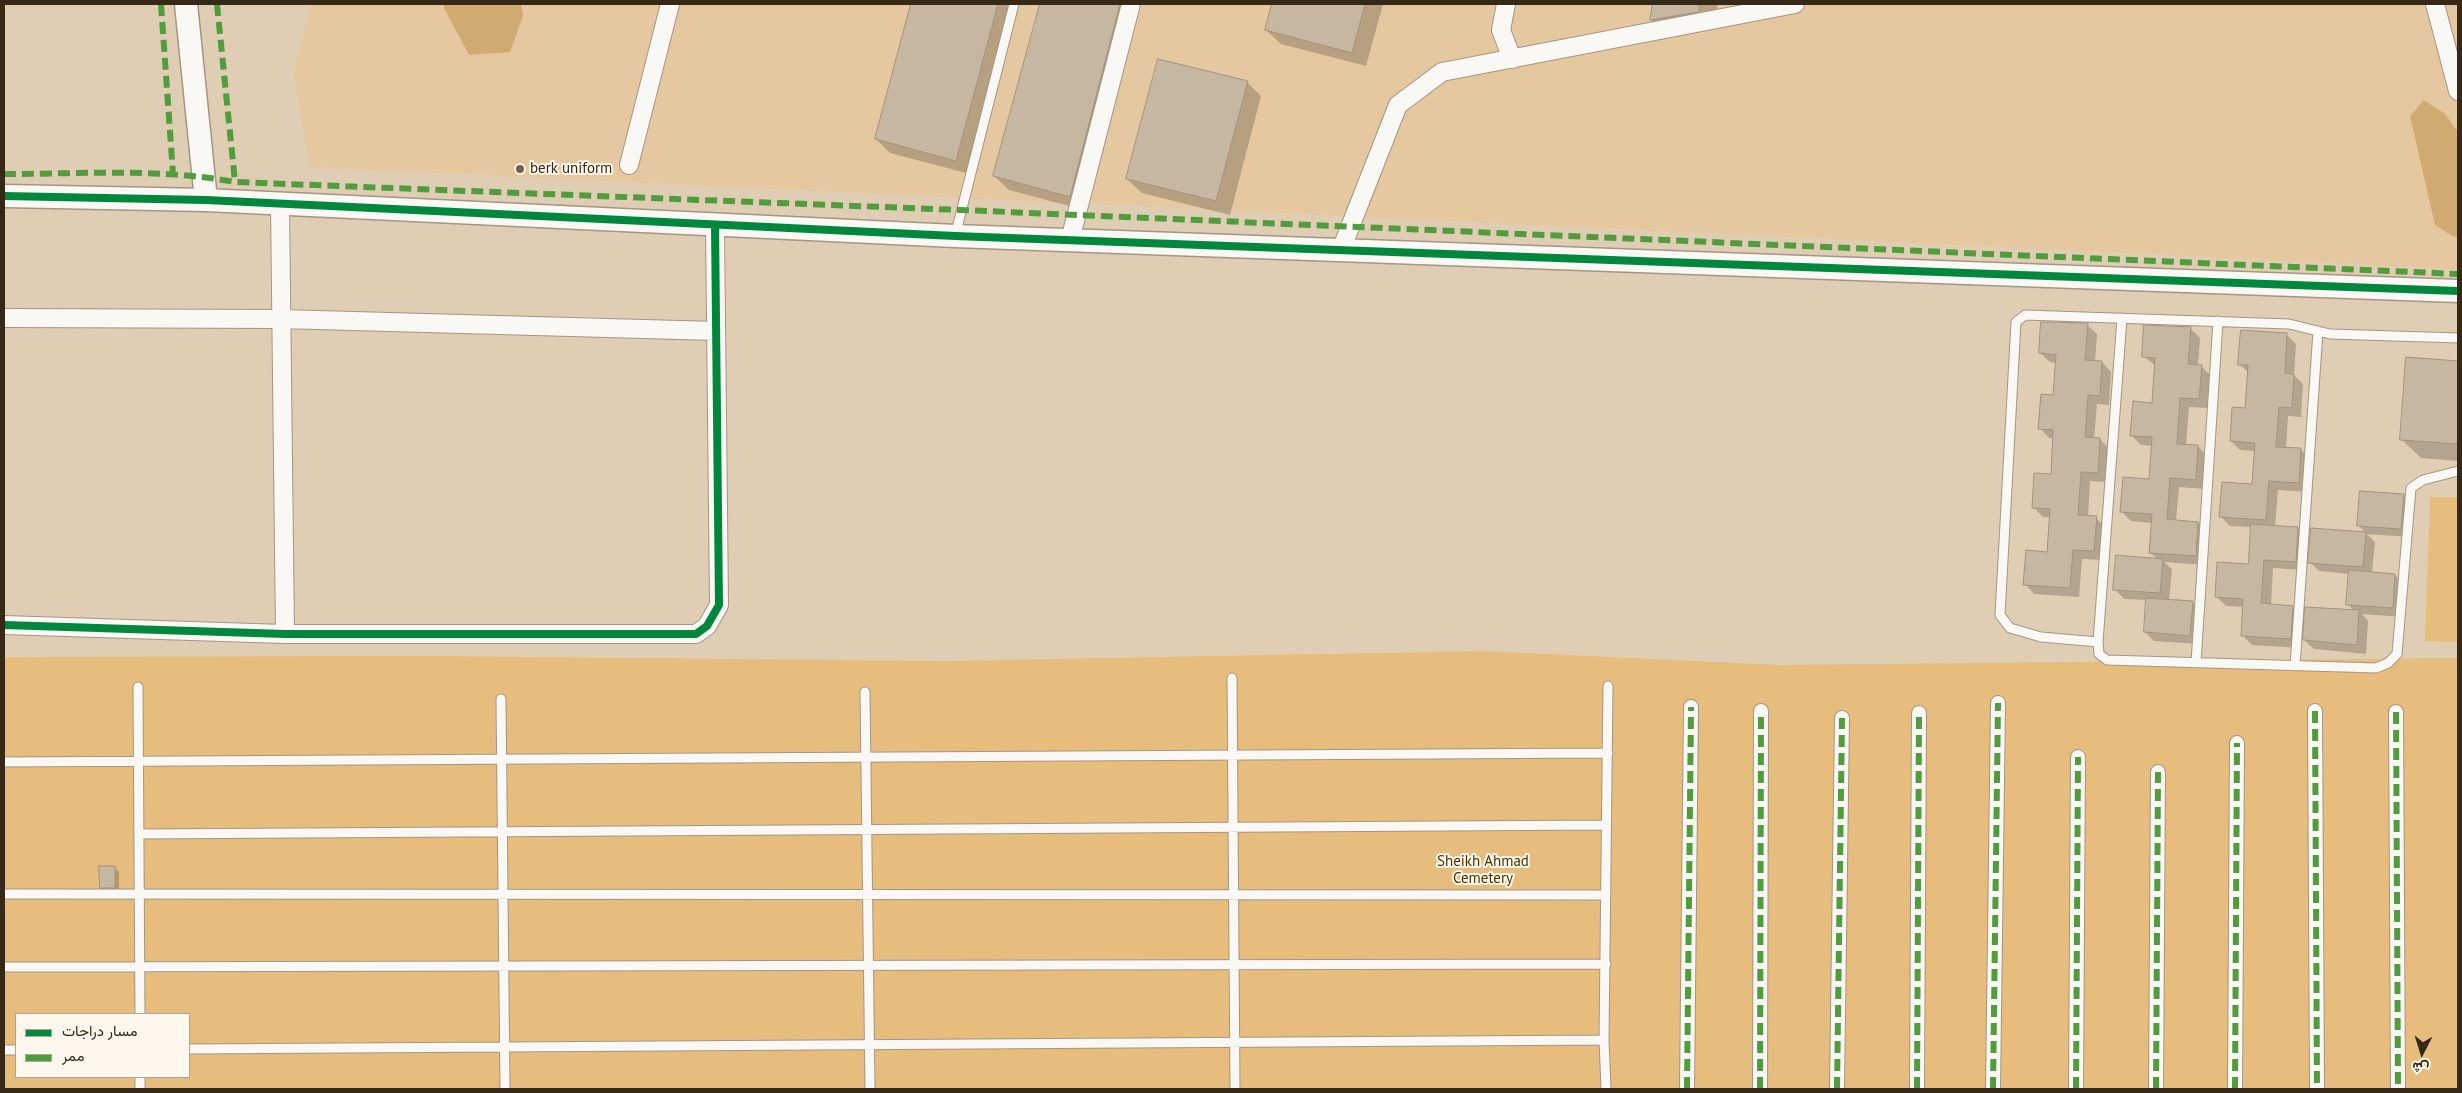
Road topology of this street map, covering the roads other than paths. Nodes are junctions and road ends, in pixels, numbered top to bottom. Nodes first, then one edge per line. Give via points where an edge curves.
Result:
1 (186, 4) edge
2 (670, 4) edge
3 (1014, 4) edge
4 (1131, 4) edge
5 (1506, 4) edge
6 (1796, 4) edge
7 (2435, 4) edge
8 (1512, 59) junction
9 (2458, 92) edge
10 (629, 165) dead end
11 (4, 196) edge
12 (206, 200) junction
13 (280, 204) junction
14 (715, 225) junction
15 (955, 236) junction
16 (1070, 240) junction
17 (1341, 250) junction
18 (2458, 291) edge
19 (4, 318) edge
20 (2122, 318) junction
21 (281, 319) junction
22 (2218, 321) junction
23 (716, 331) junction
24 (2318, 331) junction
25 (2458, 338) edge
26 (2458, 471) edge
27 (4, 625) edge
28 (285, 634) junction
29 (2098, 642) junction
30 (2196, 663) junction
31 (2295, 666) junction
32 (1232, 678) dead end
33 (1608, 686) dead end
34 (138, 687) dead end
35 (865, 692) dead end
36 (501, 699) dead end
37 (1998, 702) dead end
38 (1691, 707) dead end
39 (1761, 711) dead end
40 (2315, 711) dead end
41 (2396, 712) dead end
42 (1919, 713) dead end
43 (1842, 718) dead end
44 (2237, 743) dead end
45 (1608, 753) junction
46 (1233, 755) junction
47 (868, 757) junction
48 (2078, 757) dead end
49 (501, 759) junction
50 (139, 761) junction
51 (4, 762) edge
52 (2158, 772) dead end
53 (1606, 825) junction
54 (1233, 827) junction
55 (868, 830) junction
56 (502, 832) junction
57 (139, 834) junction
58 (4, 894) edge
59 (139, 894) junction
60 (502, 895) junction
61 (869, 895) junction
62 (1234, 895) junction
63 (1606, 895) junction
64 (1606, 964) junction
65 (869, 965) junction
66 (1234, 965) junction
67 (140, 966) junction
68 (503, 966) junction
69 (4, 967) edge
70 (140, 1013) edge
71 (1604, 1040) junction
72 (1235, 1042) junction
73 (869, 1045) junction
74 (504, 1047) junction
75 (190, 1049) edge
76 (505, 1089) edge
77 (870, 1089) edge
78 (1235, 1089) edge
79 (1606, 1089) edge
80 (1687, 1089) edge
81 (1760, 1089) edge
82 (1837, 1089) edge
83 (1917, 1089) edge
84 (1993, 1089) edge
85 (2076, 1089) edge
86 (2156, 1089) edge
87 (2235, 1089) edge
88 (2317, 1089) edge
89 (2398, 1089) edge

1 - 12 street
2 - 10 street
3 - 15 lane
4 - 16 street
5 - 8 street via 1501,30
6 - 8 street
7 - 9 street
8 - 17 street via 1442,72 1398,105
11 - 12 street
12 - 13 street
13 - 14 street
13 - 21 street
14 - 15 street
14 - 23 street
15 - 16 street
16 - 17 street
17 - 18 street
19 - 21 street
20 - 22 lane
20 - 29 lane
20 - 29 lane via 2025,315 2016,322 2000,615 2010,628 2041,637
21 - 23 street
21 - 28 street
22 - 24 lane via 2289,324
22 - 30 lane
23 - 28 street via 719,605 707,626 696,634
24 - 25 lane
24 - 31 lane
26 - 31 lane via 2423,480 2411,488 2398,654 2376,668
27 - 28 street
29 - 30 lane via 2099,654 2107,660
30 - 31 lane
32 - 46 lane
33 - 45 lane
34 - 50 lane
35 - 47 lane
36 - 49 lane
37 - 84 street
38 - 80 street
39 - 81 street
40 - 88 street
41 - 89 street
42 - 83 street
43 - 82 street
44 - 87 street
45 - 46 lane
45 - 53 lane
46 - 47 lane
46 - 54 lane
47 - 49 lane
47 - 55 lane
48 - 85 street
49 - 50 lane
49 - 56 lane
50 - 51 lane
50 - 57 lane
52 - 86 street
53 - 54 lane
53 - 63 lane
54 - 55 lane
54 - 62 lane
55 - 56 lane
55 - 61 lane
56 - 57 lane
56 - 60 lane
57 - 59 lane
58 - 59 lane
59 - 60 lane
59 - 67 lane
60 - 61 lane
60 - 68 lane
61 - 62 lane
61 - 65 lane
62 - 63 lane
62 - 66 lane
63 - 64 lane
64 - 66 lane
64 - 71 lane
65 - 66 lane
65 - 68 lane
65 - 73 lane
66 - 72 lane
67 - 68 lane
67 - 69 lane
67 - 70 lane
68 - 74 lane
71 - 72 lane
71 - 79 lane
72 - 73 lane
72 - 78 lane
73 - 74 lane
73 - 77 lane
74 - 75 lane
74 - 76 lane

